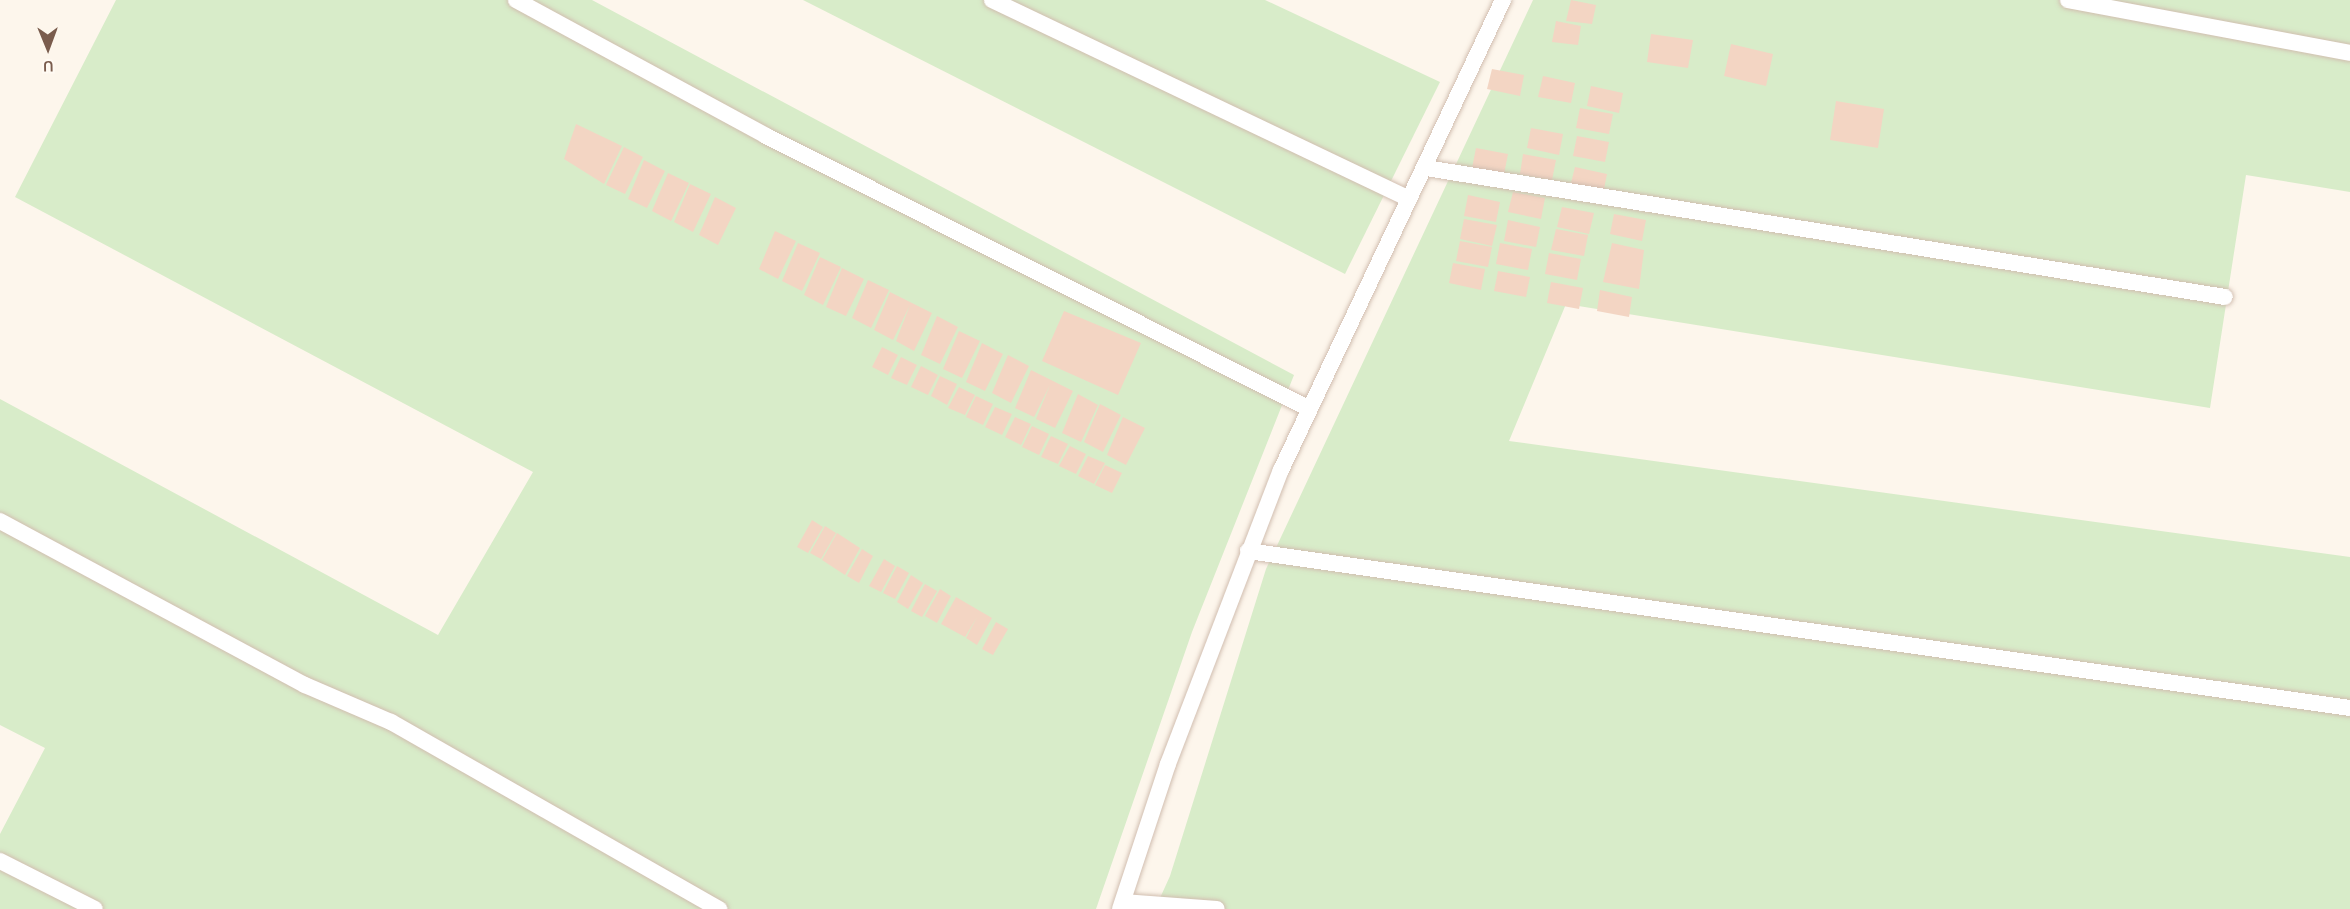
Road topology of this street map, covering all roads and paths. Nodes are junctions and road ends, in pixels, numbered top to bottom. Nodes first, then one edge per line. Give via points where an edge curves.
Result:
1 (516, 0) edge
2 (992, 0) edge
3 (1503, 0) edge
4 (2068, 0) edge
5 (2350, 53) edge
6 (1426, 168) junction
7 (1408, 199) junction
8 (2225, 297) dead end
9 (1308, 408) junction
10 (0, 521) edge
11 (1248, 551) junction
12 (2350, 708) edge
13 (0, 861) edge
14 (1122, 906) edge
15 (95, 909) edge
16 (719, 909) edge
17 (1217, 909) edge

1 - 9 lane via 766,136
2 - 7 lane
3 - 6 lane
4 - 5 lane
6 - 7 lane
6 - 8 lane
7 - 9 lane
9 - 11 lane
10 - 16 lane via 305,686 391,722
11 - 12 lane
11 - 14 lane
13 - 15 lane
14 - 17 lane

